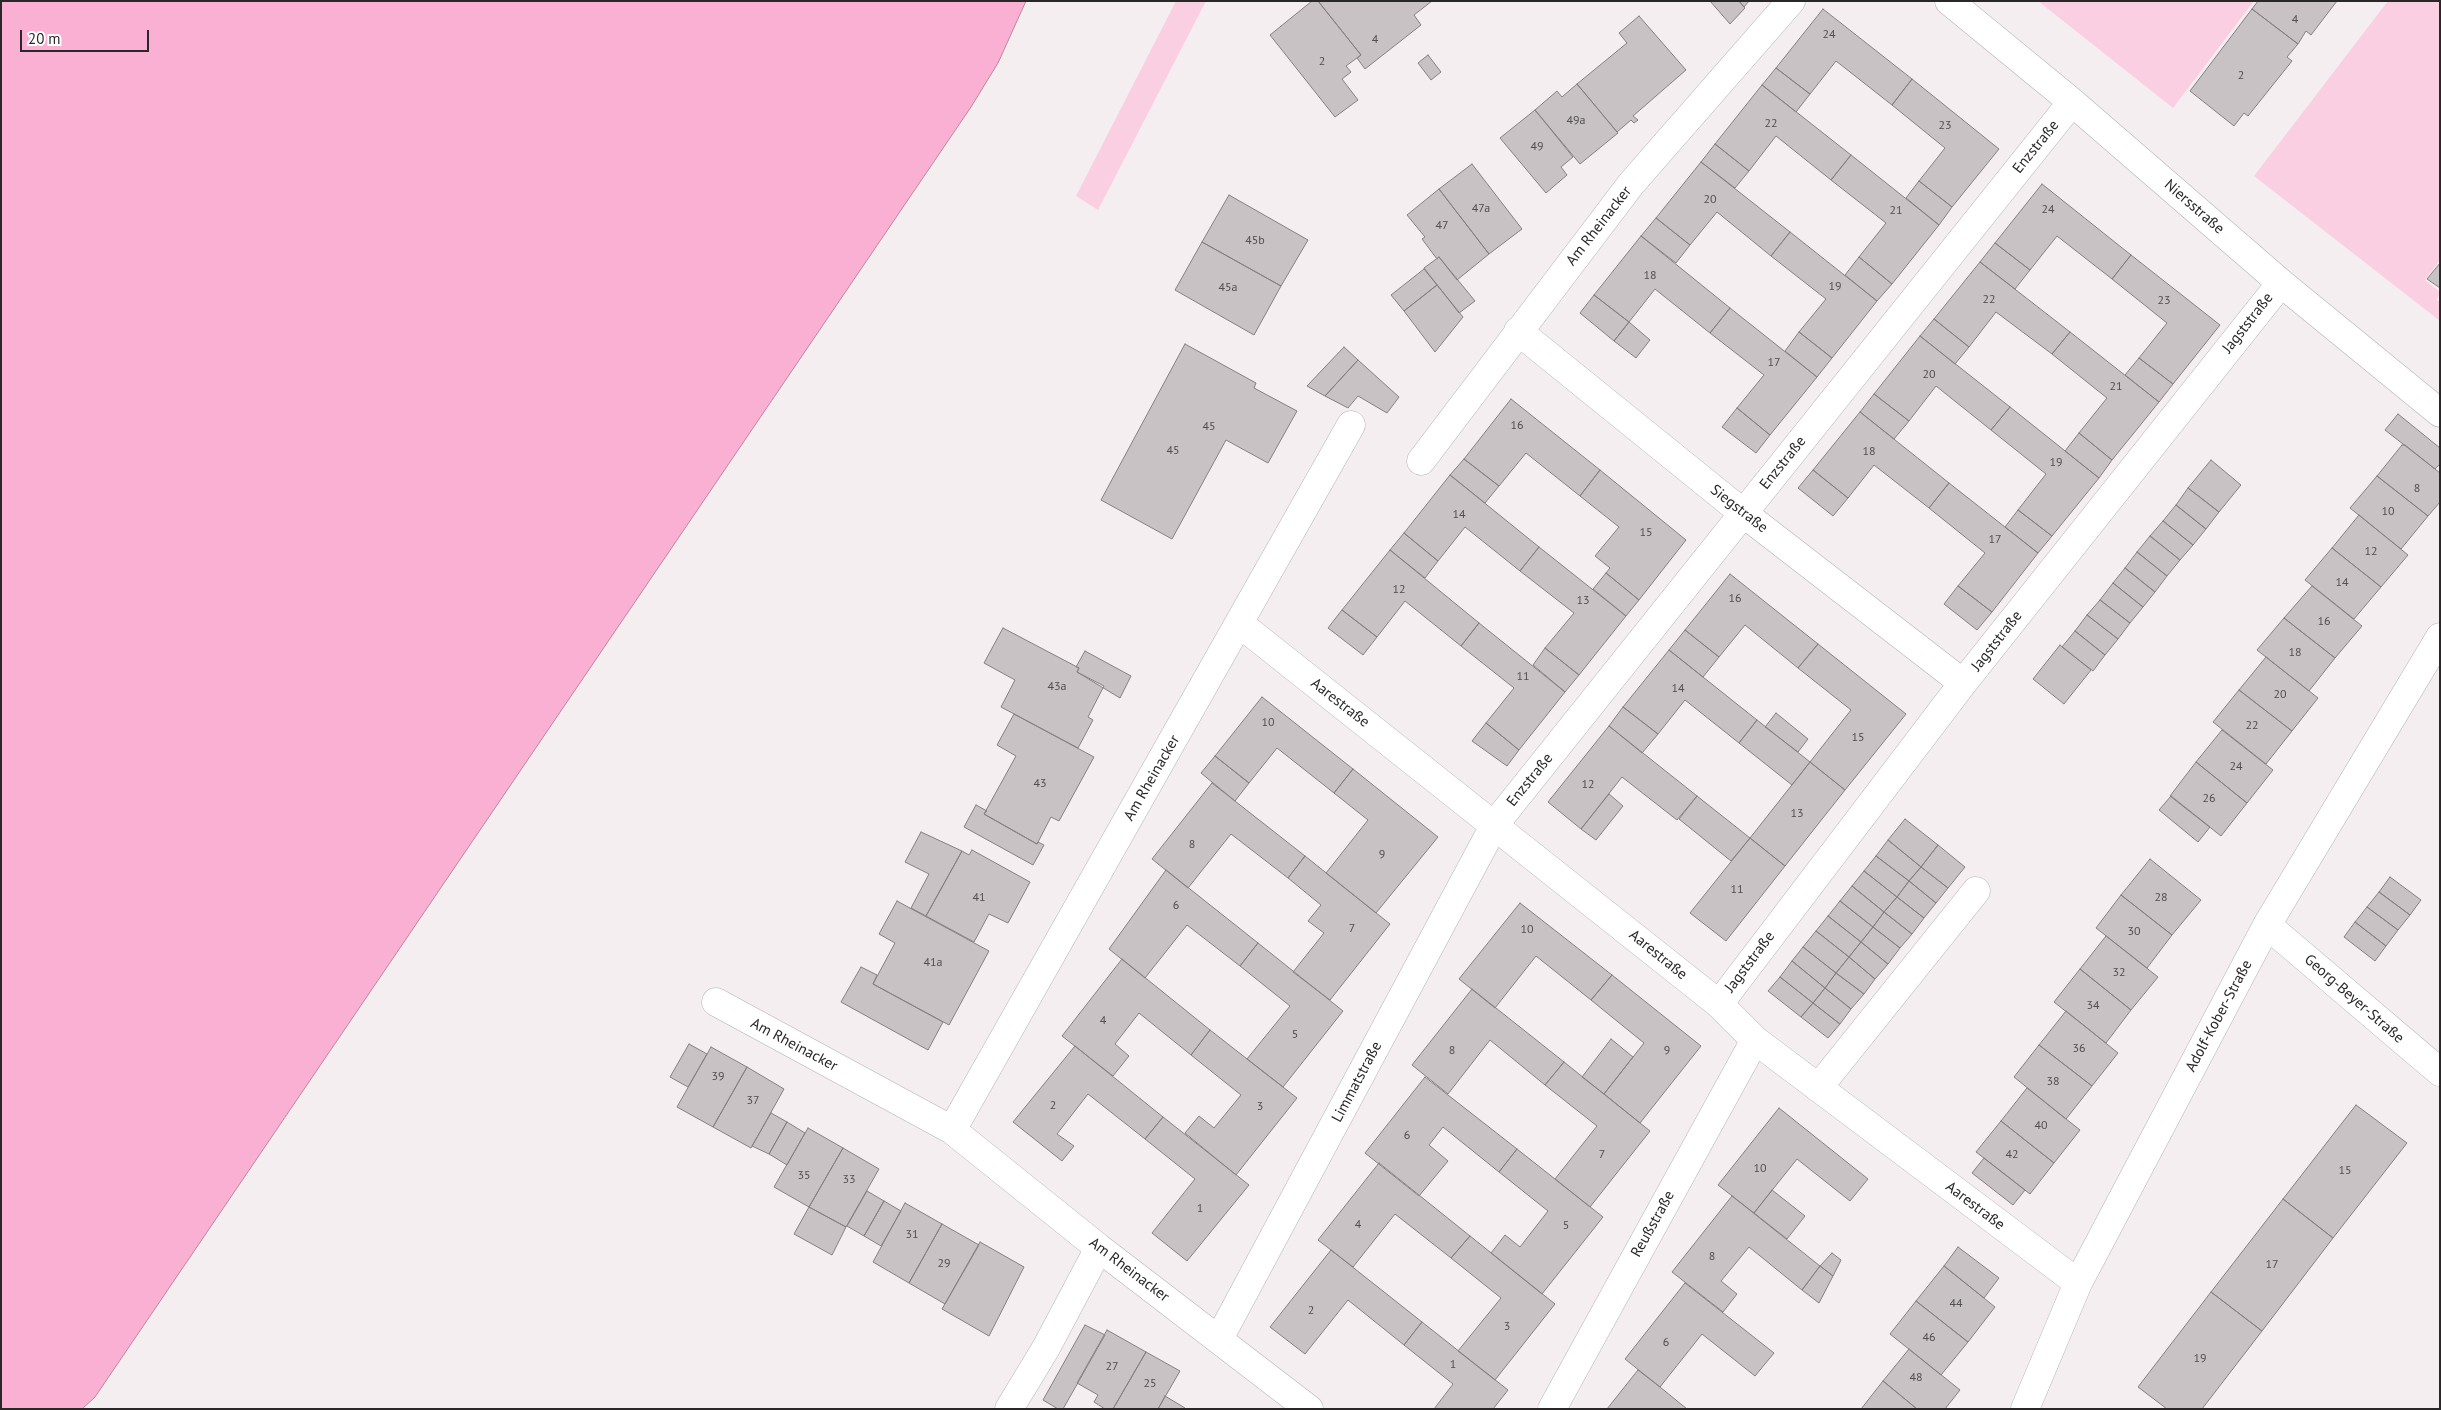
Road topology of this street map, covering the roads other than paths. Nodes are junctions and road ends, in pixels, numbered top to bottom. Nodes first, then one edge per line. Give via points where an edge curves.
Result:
1 (1791, 1) edge
2 (1949, 1) edge
3 (2072, 102) junction
4 (2281, 283) junction
5 (1518, 331) junction
6 (2440, 413) edge
7 (1351, 425) dead end
8 (1420, 461) dead end
9 (1743, 514) junction
10 (1240, 624) junction
11 (2440, 637) edge
12 (1963, 683) junction
13 (1495, 824) junction
14 (1976, 891) dead end
15 (2268, 925) junction
16 (716, 1002) dead end
17 (1719, 1004) junction
18 (1755, 1040) junction
19 (2440, 1072) edge
20 (1818, 1088) junction
21 (952, 1130) junction
22 (1099, 1248) junction
23 (2078, 1283) junction
24 (1219, 1339) junction
25 (1008, 1409) edge
26 (1309, 1409) edge
27 (1552, 1409) edge
28 (2025, 1409) edge

1 - 5 street, Am Rheinacker via 1631,184
2 - 3 street, Niersstraße
3 - 4 street, Niersstraße
3 - 9 street, Enzstraße
4 - 6 street, Niersstraße
4 - 12 street, Jagststraße
5 - 8 street, Am Rheinacker
5 - 9 street, Siegstraße
7 - 10 street, Am Rheinacker
9 - 12 street, Siegstraße
9 - 13 street, Enzstraße
10 - 13 street, Aarestraße
10 - 21 street, Am Rheinacker
11 - 15 street, Adolf-Kober-Straße
12 - 17 street, Jagststraße
13 - 17 street, Aarestraße
13 - 24 street, Limmatstraße
14 - 20 street
15 - 19 street, Georg-Beyer-Straße
15 - 23 street, Adolf-Kober-Straße
16 - 21 street, Am Rheinacker
17 - 18 street, Aarestraße
18 - 20 street, Aarestraße
18 - 27 street, Reußstraße
20 - 23 street, Aarestraße
21 - 22 street, Am Rheinacker
22 - 24 street, Am Rheinacker
22 - 25 street via 1046,1348
23 - 28 street, Adolf-Kober-Straße
24 - 26 street, Am Rheinacker

